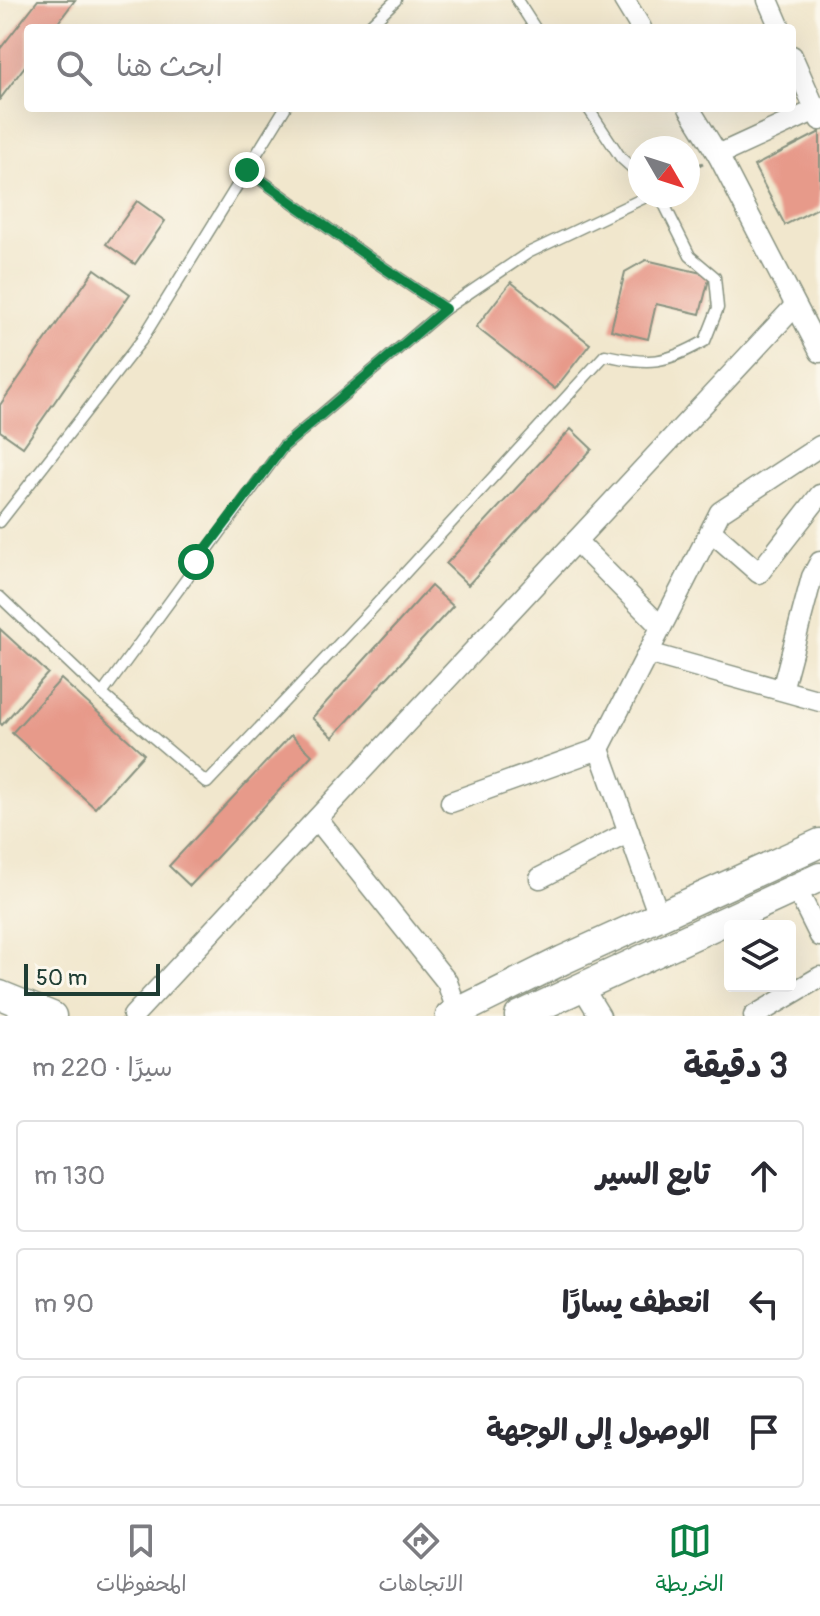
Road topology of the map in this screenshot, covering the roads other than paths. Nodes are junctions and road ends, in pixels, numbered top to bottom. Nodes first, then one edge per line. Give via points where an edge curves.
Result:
1 (396, 0) edge
2 (517, 0) edge
3 (624, 0) edge
4 (768, 0) edge
5 (371, 24) edge
6 (532, 24) edge
7 (639, 24) edge
8 (778, 24) edge
9 (796, 64) edge
10 (283, 112) edge
11 (591, 112) edge
12 (691, 112) edge
13 (819, 113) edge
14 (718, 155) junction
15 (628, 164) edge
16 (247, 170) junction
17 (628, 206) edge
18 (666, 208) edge
19 (794, 307) junction
20 (445, 309) junction
21 (820, 352) edge
22 (820, 446) edge
23 (820, 495) edge
24 (0, 522) edge
25 (711, 531) junction
26 (576, 541) junction
27 (820, 562) edge
28 (0, 597) edge
29 (661, 627) junction
30 (648, 653) junction
31 (782, 690) junction
32 (102, 694) junction
33 (820, 701) edge
34 (599, 749) junction
35 (451, 802) dead end
36 (317, 819) junction
37 (629, 832) junction
38 (820, 843) edge
39 (540, 878) dead end
40 (808, 882) edge
41 (659, 916) junction
42 (820, 936) edge
43 (820, 977) edge
44 (581, 985) junction
45 (0, 995) edge
46 (456, 1015) edge
47 (52, 1016) edge
48 (133, 1016) edge
49 (519, 1016) edge
50 (600, 1016) edge
51 (754, 1016) edge

1 - 5 lane
2 - 6 lane
3 - 7 street
4 - 8 street
9 - 13 street
10 - 16 lane
11 - 15 lane
12 - 14 street
13 - 14 street
14 - 19 street
16 - 20 lane
16 - 24 lane via 141,341
17 - 20 lane via 528,253
18 - 32 lane via 690,256 715,277 718,308 705,341 664,360 605,355 207,783
19 - 21 street
19 - 26 street
20 - 32 lane via 283,447
22 - 25 street via 720,512
23 - 25 street via 759,573
25 - 29 street
26 - 29 street
26 - 36 street
27 - 31 street
28 - 32 lane
29 - 30 street
30 - 31 street
30 - 34 street
31 - 33 street
34 - 35 street
34 - 37 street
36 - 46 street via 447,982
36 - 48 street
37 - 39 street
37 - 41 street
38 - 41 street
40 - 42 street
40 - 44 street
41 - 46 street
43 - 51 street
44 - 49 street
44 - 50 street
45 - 47 street

